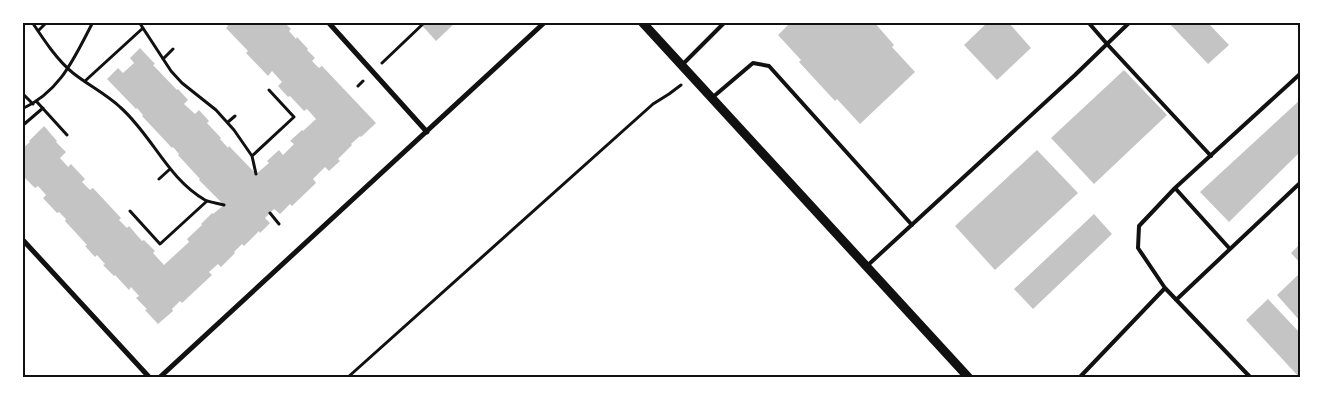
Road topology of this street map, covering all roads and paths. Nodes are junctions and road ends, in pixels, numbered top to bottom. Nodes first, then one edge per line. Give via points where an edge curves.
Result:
1 (32, 22) edge
2 (47, 22) edge
3 (92, 22) edge
4 (139, 22) edge
5 (328, 22) edge
6 (425, 22) edge
7 (545, 22) edge
8 (642, 22) edge
9 (725, 22) edge
10 (1088, 22) edge
11 (1130, 22) edge
12 (143, 28) junction
13 (38, 31) junction
14 (1107, 44) junction
15 (173, 49) dead end
16 (163, 58) junction
17 (381, 64) dead end
18 (681, 65) junction
19 (68, 69) junction
20 (1300, 74) edge
21 (691, 76) junction
22 (85, 80) junction
23 (363, 81) dead end
24 (358, 86) dead end
25 (269, 90) dead end
26 (22, 93) edge
27 (712, 98) junction
28 (35, 103) junction
29 (43, 108) junction
30 (22, 109) edge
31 (235, 116) dead end
32 (228, 122) junction
33 (22, 126) edge
34 (427, 132) junction
35 (67, 135) dead end
36 (252, 156) junction
37 (1211, 156) junction
38 (170, 169) junction
39 (256, 174) dead end
40 (159, 179) dead end
41 (1300, 183) edge
42 (1175, 188) junction
43 (207, 201) junction
44 (224, 205) dead end
45 (130, 211) dead end
46 (270, 213) dead end
47 (279, 224) dead end
48 (912, 225) junction
49 (22, 239) edge
50 (1230, 249) junction
51 (866, 266) junction
52 (1165, 288) junction
53 (1176, 300) junction
54 (150, 378) edge
55 (159, 378) edge
56 (347, 378) edge
57 (969, 378) edge
58 (1079, 378) edge
59 (1251, 378) edge

1 - 13 path
2 - 13 path
3 - 19 path
4 - 12 path
5 - 34 street
6 - 17 path
7 - 34 street
8 - 18 street
9 - 18 lane
10 - 14 lane
11 - 14 lane
12 - 16 path
12 - 22 path
13 - 19 path
14 - 37 lane
14 - 48 lane
15 - 16 path
16 - 32 path via 182,83
18 - 21 street
19 - 22 path
19 - 28 path
20 - 37 lane
21 - 27 street
21 - 56 path via 653,104
22 - 38 path via 131,117
23 - 24 path
25 - 36 path via 294,117
26 - 28 path
27 - 48 lane via 753,63 769,66
27 - 51 street
28 - 29 path
28 - 30 path
29 - 33 path
29 - 35 path
31 - 32 path
32 - 36 path
34 - 55 street
36 - 39 path
37 - 42 lane
38 - 40 path
38 - 43 path
41 - 50 lane
42 - 50 lane
42 - 52 lane via 1139,226 1138,248
43 - 44 path
43 - 45 path via 160,244
46 - 47 path
48 - 51 lane
49 - 54 street
50 - 53 lane
51 - 57 street
52 - 53 lane
52 - 58 lane
53 - 59 lane

